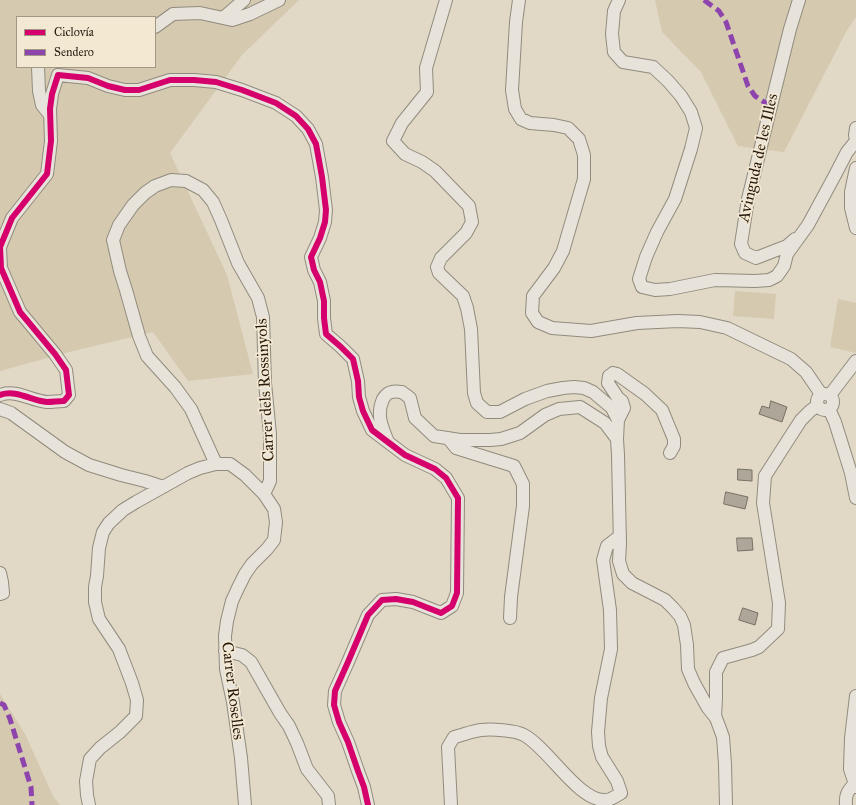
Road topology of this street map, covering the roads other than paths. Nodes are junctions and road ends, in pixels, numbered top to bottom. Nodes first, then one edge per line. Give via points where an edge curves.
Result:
1 (244, 0) edge
2 (279, 0) edge
3 (446, 0) edge
4 (519, 0) edge
5 (618, 0) edge
6 (799, 0) edge
7 (223, 18) junction
8 (156, 26) edge
9 (38, 68) edge
10 (50, 115) junction
11 (856, 128) edge
12 (856, 141) edge
13 (856, 168) edge
14 (856, 228) edge
15 (802, 233) junction
16 (856, 361) edge
17 (0, 395) edge
18 (825, 401) junction
19 (0, 409) edge
20 (618, 420) junction
21 (448, 438) junction
22 (617, 439) junction
23 (388, 443) junction
24 (670, 453) dead end
25 (852, 463) edge
26 (216, 464) junction
27 (163, 487) junction
28 (264, 494) junction
29 (856, 498) edge
30 (620, 536) junction
31 (0, 573) edge
32 (0, 594) edge
33 (510, 618) dead end
34 (225, 651) junction
35 (856, 696) edge
36 (715, 717) junction
37 (855, 785) edge
38 (88, 805) edge
39 (245, 805) edge
40 (329, 805) edge
41 (368, 805) edge
42 (451, 805) edge
43 (726, 805) edge
44 (846, 805) edge

1 - 7 street
2 - 7 street via 232,20
3 - 20 street via 426,68 426,92 402,123 393,141 405,154 422,162 434,172 468,206 472,222 466,233 441,258 438,267 439,273 463,296 467,308 477,403 488,412 500,412 547,391 584,388 612,408
4 - 18 street via 512,90 515,109 521,119 530,123 568,128 579,139 584,155 584,179 563,251 533,296 532,313 538,322 552,328 591,331 637,323 678,321 700,322 726,328 791,359 806,372
5 - 15 street via 613,19 614,52 623,62 653,67 681,96 691,112 696,128 675,199 646,257 640,279 642,287 655,290 715,280 769,280 777,276 784,266 787,254
6 - 15 street, Avinguda de les Illes via 748,199 741,244 745,253 756,258 787,246
7 - 8 street via 200,13 173,14
9 - 10 street via 42,105
10 - 17 street via 51,141 47,174 12,218 0,247 1,268 20,312 66,370 69,395 64,400 47,402 21,395
10 - 23 street via 52,94 58,76 88,78 125,90 139,90 170,80 216,82 276,103 296,116 308,129 316,144 322,177 325,222 311,257 320,282 326,334 353,360 363,411 372,430
11 - 12 street
12 - 15 street via 847,152
13 - 14 street via 851,192 851,208
16 - 18 street
18 - 25 street
18 - 36 street via 801,420 766,476 764,503 779,603 778,629 759,647 723,658 716,672
19 - 27 street via 11,413 65,452 89,465
20 - 22 street
20 - 24 street via 624,408 608,383 609,376 613,373 645,394 662,410 674,439
21 - 22 street via 502,439 520,433 545,415 580,407 605,423
21 - 23 street via 434,436 415,418 410,398 402,392 391,392 385,396 380,406 379,416
21 - 33 street via 456,448 514,466 523,484 523,506
22 - 30 street
23 - 41 street via 405,455 435,469 446,478 458,498 457,593 452,606 441,613 413,602 382,600 368,615 335,691 334,706 364,787
25 - 29 street via 851,473
26 - 27 street, Carrer Roselles via 194,470
26 - 28 street, Carrer Roselles via 230,464
26 - 28 street, Carrer dels Rossinyols via 191,409 147,356 139,336 113,240 119,225 144,193 171,180 186,181 203,190 213,202 238,263 258,298 263,317 270,434 270,481
27 - 38 street, Carrer Roselles via 123,510 109,523 103,532 99,548 95,587 99,619 119,649 137,700 136,716 90,759 86,781
28 - 34 street, Carrer Roselles via 274,509 274,540 252,564 238,588 227,621
30 - 36 street via 619,561 623,574 632,583 665,600 680,616 684,625 688,669
30 - 42 street via 607,546 602,560 610,610 611,649 600,698 598,732 602,758 617,781 621,793 606,801 587,795 523,734 482,730 454,737 448,747
31 - 32 street via 3,593
34 - 39 street, Carrer Roselles
34 - 40 street via 242,655 251,662 289,726 307,769 328,796
35 - 37 street via 850,769
36 - 43 street via 725,752
37 - 44 street via 847,791

